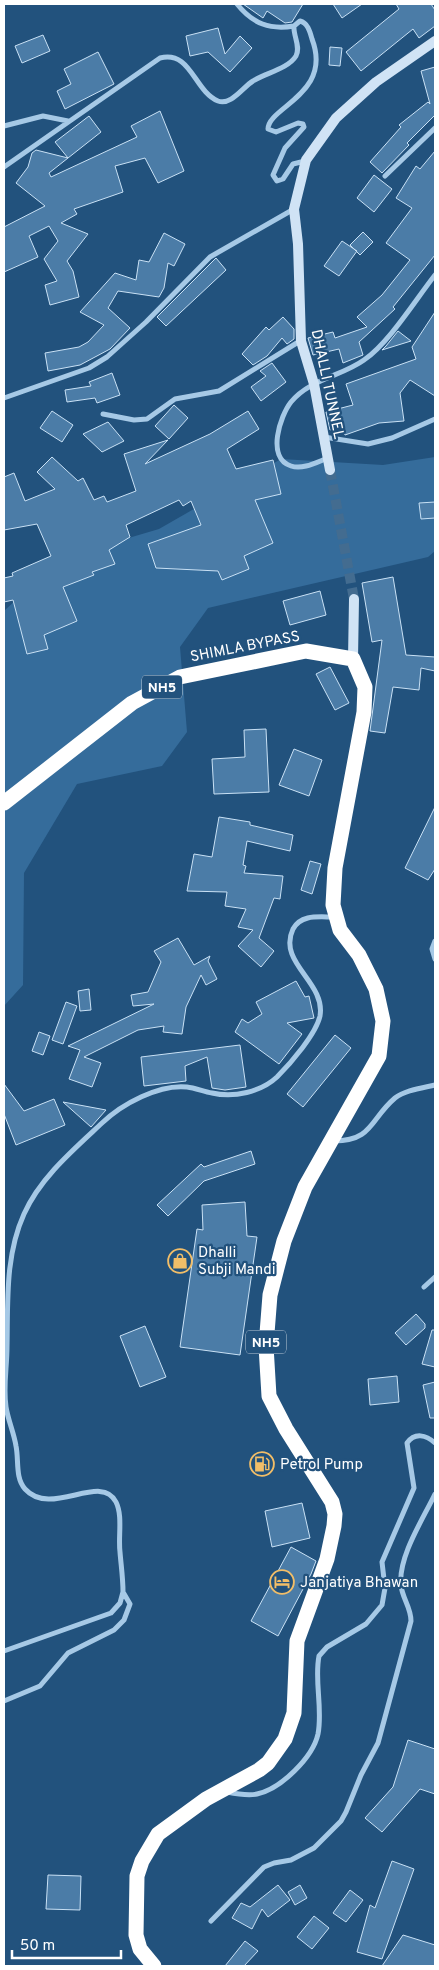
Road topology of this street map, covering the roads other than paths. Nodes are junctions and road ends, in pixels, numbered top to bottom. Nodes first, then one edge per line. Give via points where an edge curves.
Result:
1 (237, 4) edge
2 (294, 26) junction
3 (435, 41) edge
4 (68, 121) junction
5 (4, 126) edge
6 (435, 128) edge
7 (306, 160) junction
8 (4, 167) edge
9 (385, 176) dead end
10 (294, 210) junction
11 (435, 275) edge
12 (301, 341) junction
13 (314, 384) junction
14 (4, 398) edge
15 (103, 414) dead end
16 (435, 419) edge
17 (324, 437) junction
18 (328, 458) junction
19 (330, 470) tunnel mouth
20 (354, 599) tunnel mouth
21 (353, 659) junction
22 (4, 803) edge
23 (336, 917) junction
24 (435, 941) edge
25 (435, 959) edge
26 (435, 1084) edge
27 (331, 1141) junction
28 (435, 1277) edge
29 (424, 1287) dead end
30 (435, 1443) edge
31 (435, 1494) edge
32 (123, 1592) junction
33 (4, 1652) edge
34 (4, 1701) edge
35 (221, 1791) junction
36 (212, 1921) dead end
37 (154, 1966) edge

1 - 2 street via 265,26
2 - 4 street via 298,47 292,61 264,74 228,101 218,101 209,94 184,64 169,55
2 - 7 street via 300,21 307,25 317,59 300,96 268,125 268,129 276,132 298,122 304,127 284,148 274,179 280,181 293,164
3 - 7 main road via 376,82 336,118
4 - 5 street via 44,116
4 - 8 street
6 - 9 street
7 - 10 main road
10 - 12 main road, DHALLI TUNNEL
10 - 14 street via 210,256 107,357 89,368
11 - 13 street via 386,338 364,360
12 - 13 main road, DHALLI TUNNEL
12 - 15 street via 219,390 175,400 146,419
13 - 17 main road, DHALLI TUNNEL
13 - 18 street via 292,402 283,418 277,434 278,451 284,462 292,466 305,466
16 - 17 street via 392,438 368,444
17 - 18 main road, DHALLI TUNNEL
18 - 19 main road, DHALLI TUNNEL
20 - 21 main road
21 - 22 highway, SHIMLA BYPASS / NH5 via 306,651 180,677 132,703
21 - 23 highway, NH5 via 365,687 364,712 335,868 333,905
23 - 27 highway, NH5 via 340,930 359,956 376,989 383,1021 379,1056
23 - 32 street via 302,919 289,940 290,952 320,1004 320,1016 314,1031 270,1084 245,1093 224,1095 188,1087 170,1088 135,1100 104,1121 45,1180 23,1216 11,1255 8,1280 5,1385 6,1407 17,1448 18,1472 23,1488 34,1497 45,1500 97,1490 112,1496 119,1519
24 - 25 street via 432,949
26 - 27 street via 396,1097 356,1140
27 - 35 highway, NH5 via 305,1187 284,1241 270,1295 266,1346 269,1396 334,1505 334,1526 322,1578 297,1641 295,1701 290,1727 268,1763
28 - 29 street
30 - 35 street via 423,1435 406,1443 414,1488 382,1562 385,1595 378,1611 366,1624 327,1647 319,1656 318,1733 310,1752 273,1788 253,1794
31 - 36 street via 402,1566 401,1586 410,1606 411,1621 385,1722 346,1812 314,1848 292,1860 264,1867
32 - 33 street via 120,1604 111,1613
32 - 34 street via 130,1604 114,1630 68,1652 40,1686
35 - 37 highway, NH5 via 158,1834 142,1861 138,1876 136,1935 140,1949

